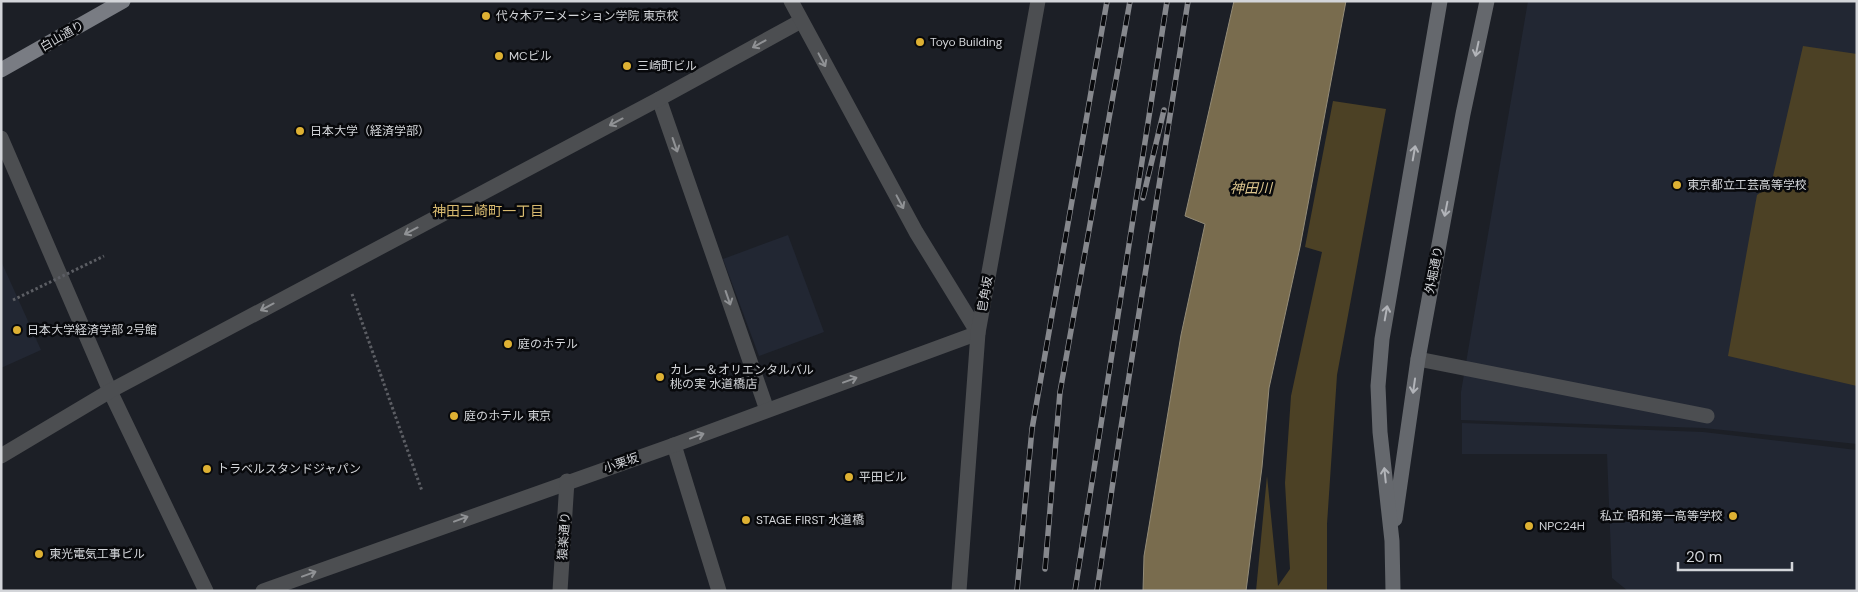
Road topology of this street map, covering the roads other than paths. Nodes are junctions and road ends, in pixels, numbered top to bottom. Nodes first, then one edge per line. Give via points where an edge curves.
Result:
1 (123, 1) edge
2 (791, 1) edge
3 (1038, 1) edge
4 (1440, 1) edge
5 (1486, 1) edge
6 (801, 21) junction
7 (1, 70) edge
8 (659, 99) junction
9 (1, 138) edge
10 (978, 333) junction
11 (1418, 359) junction
12 (110, 391) junction
13 (767, 410) junction
14 (1707, 416) dead end
15 (674, 445) junction
16 (1, 456) edge
17 (567, 481) junction
18 (1392, 541) junction
19 (206, 591) edge
20 (263, 591) edge
21 (560, 591) edge
22 (719, 591) edge
23 (959, 591) edge
24 (1393, 591) edge

1 - 7 main road, 白山通り
2 - 6 street
3 - 10 street, 皀角坂
18 -> 4 main road, 外堀通り via 1379,414 1382,339
5 -> 11 main road, 外堀通り
6 -> 8 street
6 -> 10 street via 916,232
8 -> 12 street
8 -> 13 street
9 - 12 street
13 -> 10 street, 小栗坂
10 - 23 street, 皀角坂
11 - 14 street
11 -> 18 main road, 外堀通り
12 - 16 street
12 - 19 street
15 -> 13 street, 小栗坂
15 - 17 street, 小栗坂
15 - 22 street
20 -> 17 street, 小栗坂
17 - 21 street, 猿楽通り
18 - 24 main road, 外堀通り

